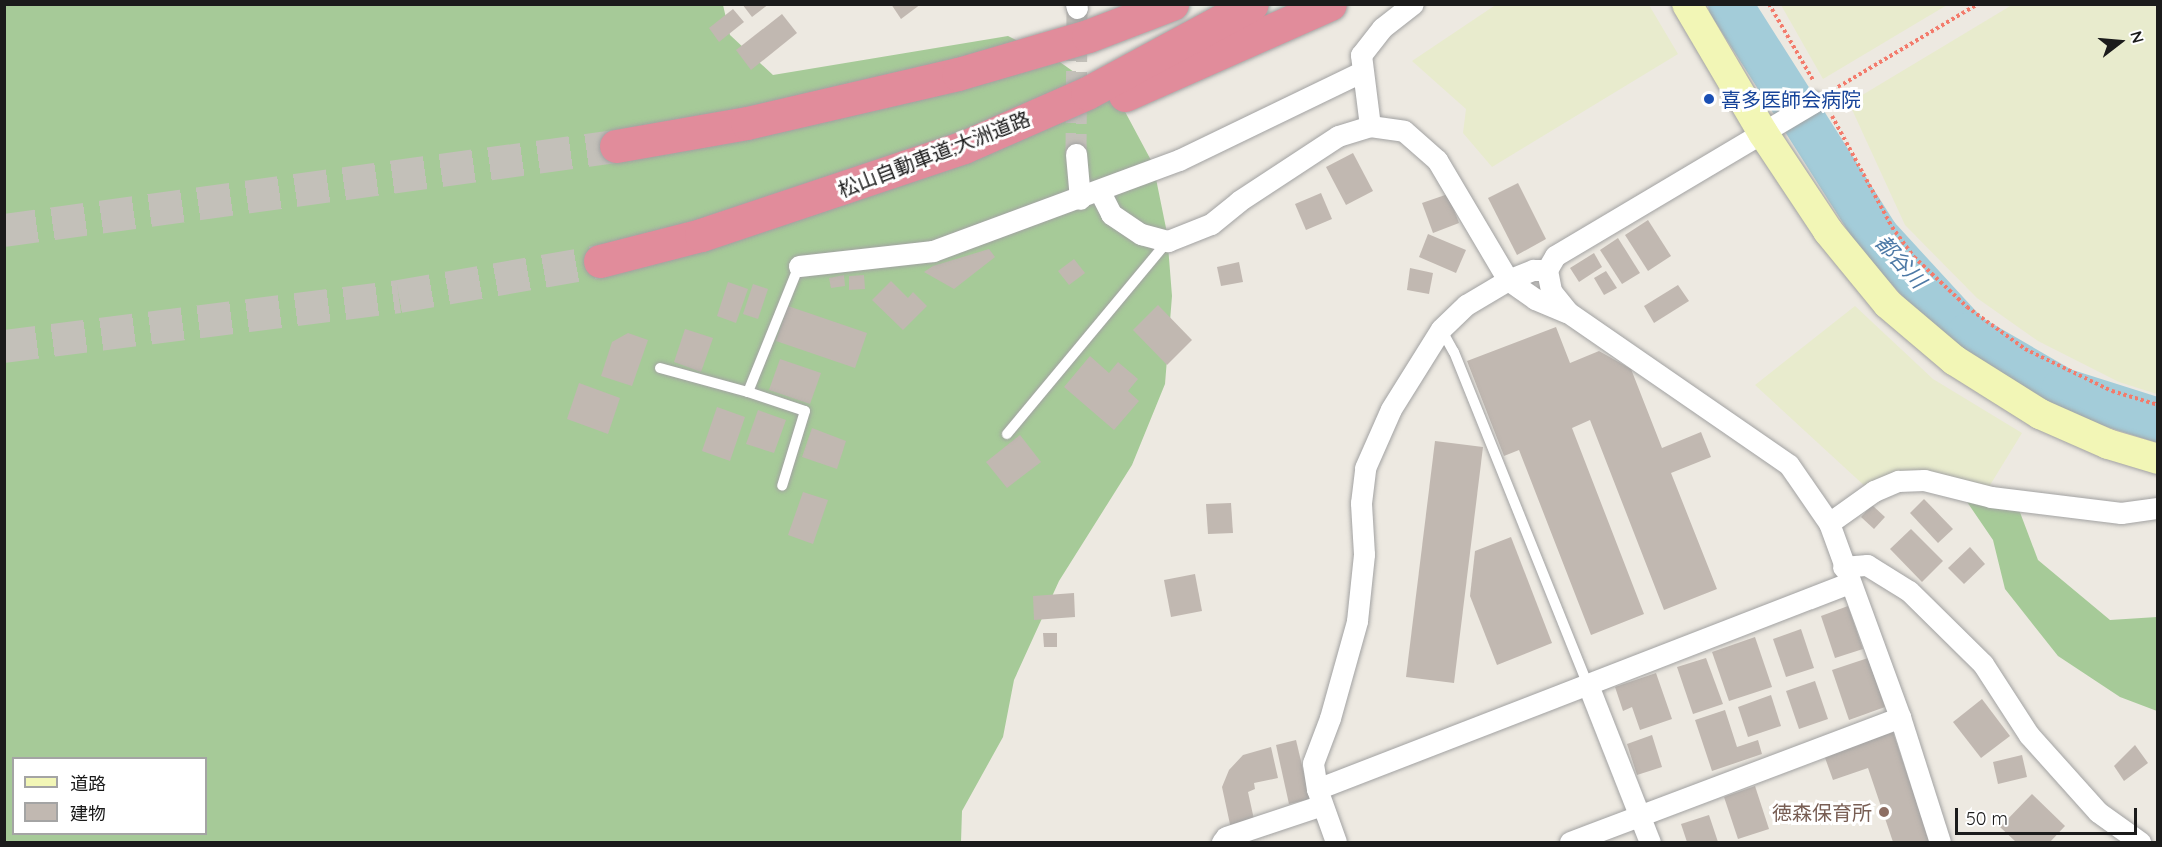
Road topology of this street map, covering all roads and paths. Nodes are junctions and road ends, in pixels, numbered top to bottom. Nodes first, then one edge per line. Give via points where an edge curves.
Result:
1 (1133, 4) edge
2 (1172, 4) edge
3 (1252, 4) edge
4 (1330, 4) edge
5 (1413, 4) edge
6 (1687, 4) edge
7 (1769, 4) edge
8 (1978, 4) edge
9 (1022, 56) junction
10 (1360, 72) junction
11 (1818, 99) junction
12 (1370, 126) junction
13 (1770, 129) junction
14 (616, 146) tunnel mouth
15 (964, 147) junction
16 (1076, 153) tunnel mouth
17 (1100, 192) junction
18 (1080, 200) junction
19 (1168, 241) junction
20 (600, 261) tunnel mouth
21 (799, 266) joint
22 (1547, 270) junction
23 (1508, 280) junction
24 (1569, 313) junction
25 (1441, 329) junction
26 (660, 368) dead end
27 (748, 392) junction
28 (2157, 405) edge
29 (1007, 434) dead end
30 (2157, 459) edge
31 (782, 486) dead end
32 (2157, 508) edge
33 (1829, 523) junction
34 (1846, 575) junction
35 (1588, 685) junction
36 (1900, 717) junction
37 (1320, 797) junction
38 (1640, 817) junction
39 (1222, 843) edge
40 (1336, 843) edge
41 (1569, 843) edge
42 (1650, 843) edge
43 (1940, 843) edge
44 (2140, 843) edge

1 - 9 highway
2 - 9 highway
3 - 15 highway, 松山自動車道;大洲道路 via 1087,93
4 - 15 highway via 1074,117
5 - 10 street via 1382,28 1361,55
6 - 13 street
7 - 11 path
8 - 11 path
9 - 14 highway via 859,99
10 - 12 street
10 - 17 street via 1179,160
11 - 13 street
11 - 28 path via 1892,227 1914,257 1967,307 2025,349 2112,391
12 - 19 street via 1338,136 1211,224
12 - 23 street via 1404,131 1437,160
13 - 22 street via 1555,256
13 - 30 street via 1828,231 1888,304 1954,360 2040,414 2108,444
15 - 20 highway, 松山自動車道;大洲道路 via 711,232
16 - 18 street
17 - 18 street
17 - 19 street via 1111,214 1141,234
18 - 21 street via 933,251
19 - 29 lane
21 - 27 lane
22 - 23 street via 1533,270
22 - 24 street via 1551,291
23 - 24 street via 1535,299
23 - 25 street via 1466,304
24 - 33 street via 1772,450 1790,465
25 - 35 lane via 1454,352
25 - 37 street via 1391,409 1365,468 1361,503 1364,554 1357,621 1313,763
26 - 27 lane
27 - 31 lane via 805,411
32 - 33 street via 2121,513 1990,496 1924,480 1898,481 1874,492
33 - 34 street
34 - 35 street
34 - 36 street
34 - 44 street via 1867,565 1909,591 1983,664 2029,735 2098,813
35 - 37 street
35 - 38 street
36 - 38 street
36 - 43 street
37 - 39 street via 1226,837
37 - 40 street
38 - 41 street
38 - 42 street

